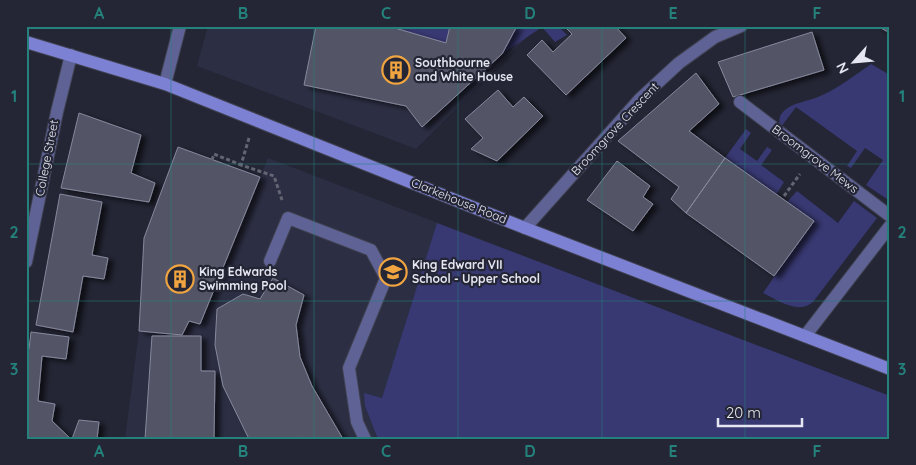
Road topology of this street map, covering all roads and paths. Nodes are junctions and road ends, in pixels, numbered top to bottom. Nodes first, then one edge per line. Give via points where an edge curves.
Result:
1 (180, 26) edge
2 (741, 26) edge
3 (26, 42) edge
4 (71, 55) junction
5 (165, 84) junction
6 (740, 102) dead end
7 (255, 121) junction
8 (212, 160) dead end
9 (241, 165) junction
10 (797, 178) dead end
11 (784, 196) dead end
12 (890, 216) edge
13 (288, 218) junction
14 (890, 226) edge
15 (526, 228) junction
16 (270, 261) dead end
17 (26, 262) edge
18 (805, 336) junction
19 (890, 369) edge
20 (365, 439) edge

1 - 5 street
2 - 15 street, Broomgrove Crescent via 714,37 646,93
3 - 4 main road, Clarkehouse Road
4 - 5 main road, Clarkehouse Road
4 - 17 street, College Street via 56,112
5 - 7 main road, Clarkehouse Road
6 - 12 street, Broomgrove Mews
7 - 9 path
7 - 15 main road, Clarkehouse Road
8 - 9 path via 214,154
9 - 13 path via 274,176
10 - 11 path
13 - 16 street
13 - 20 street via 371,250 386,278 348,368 357,422
14 - 18 street
15 - 18 main road, Clarkehouse Road
18 - 19 main road, Clarkehouse Road

